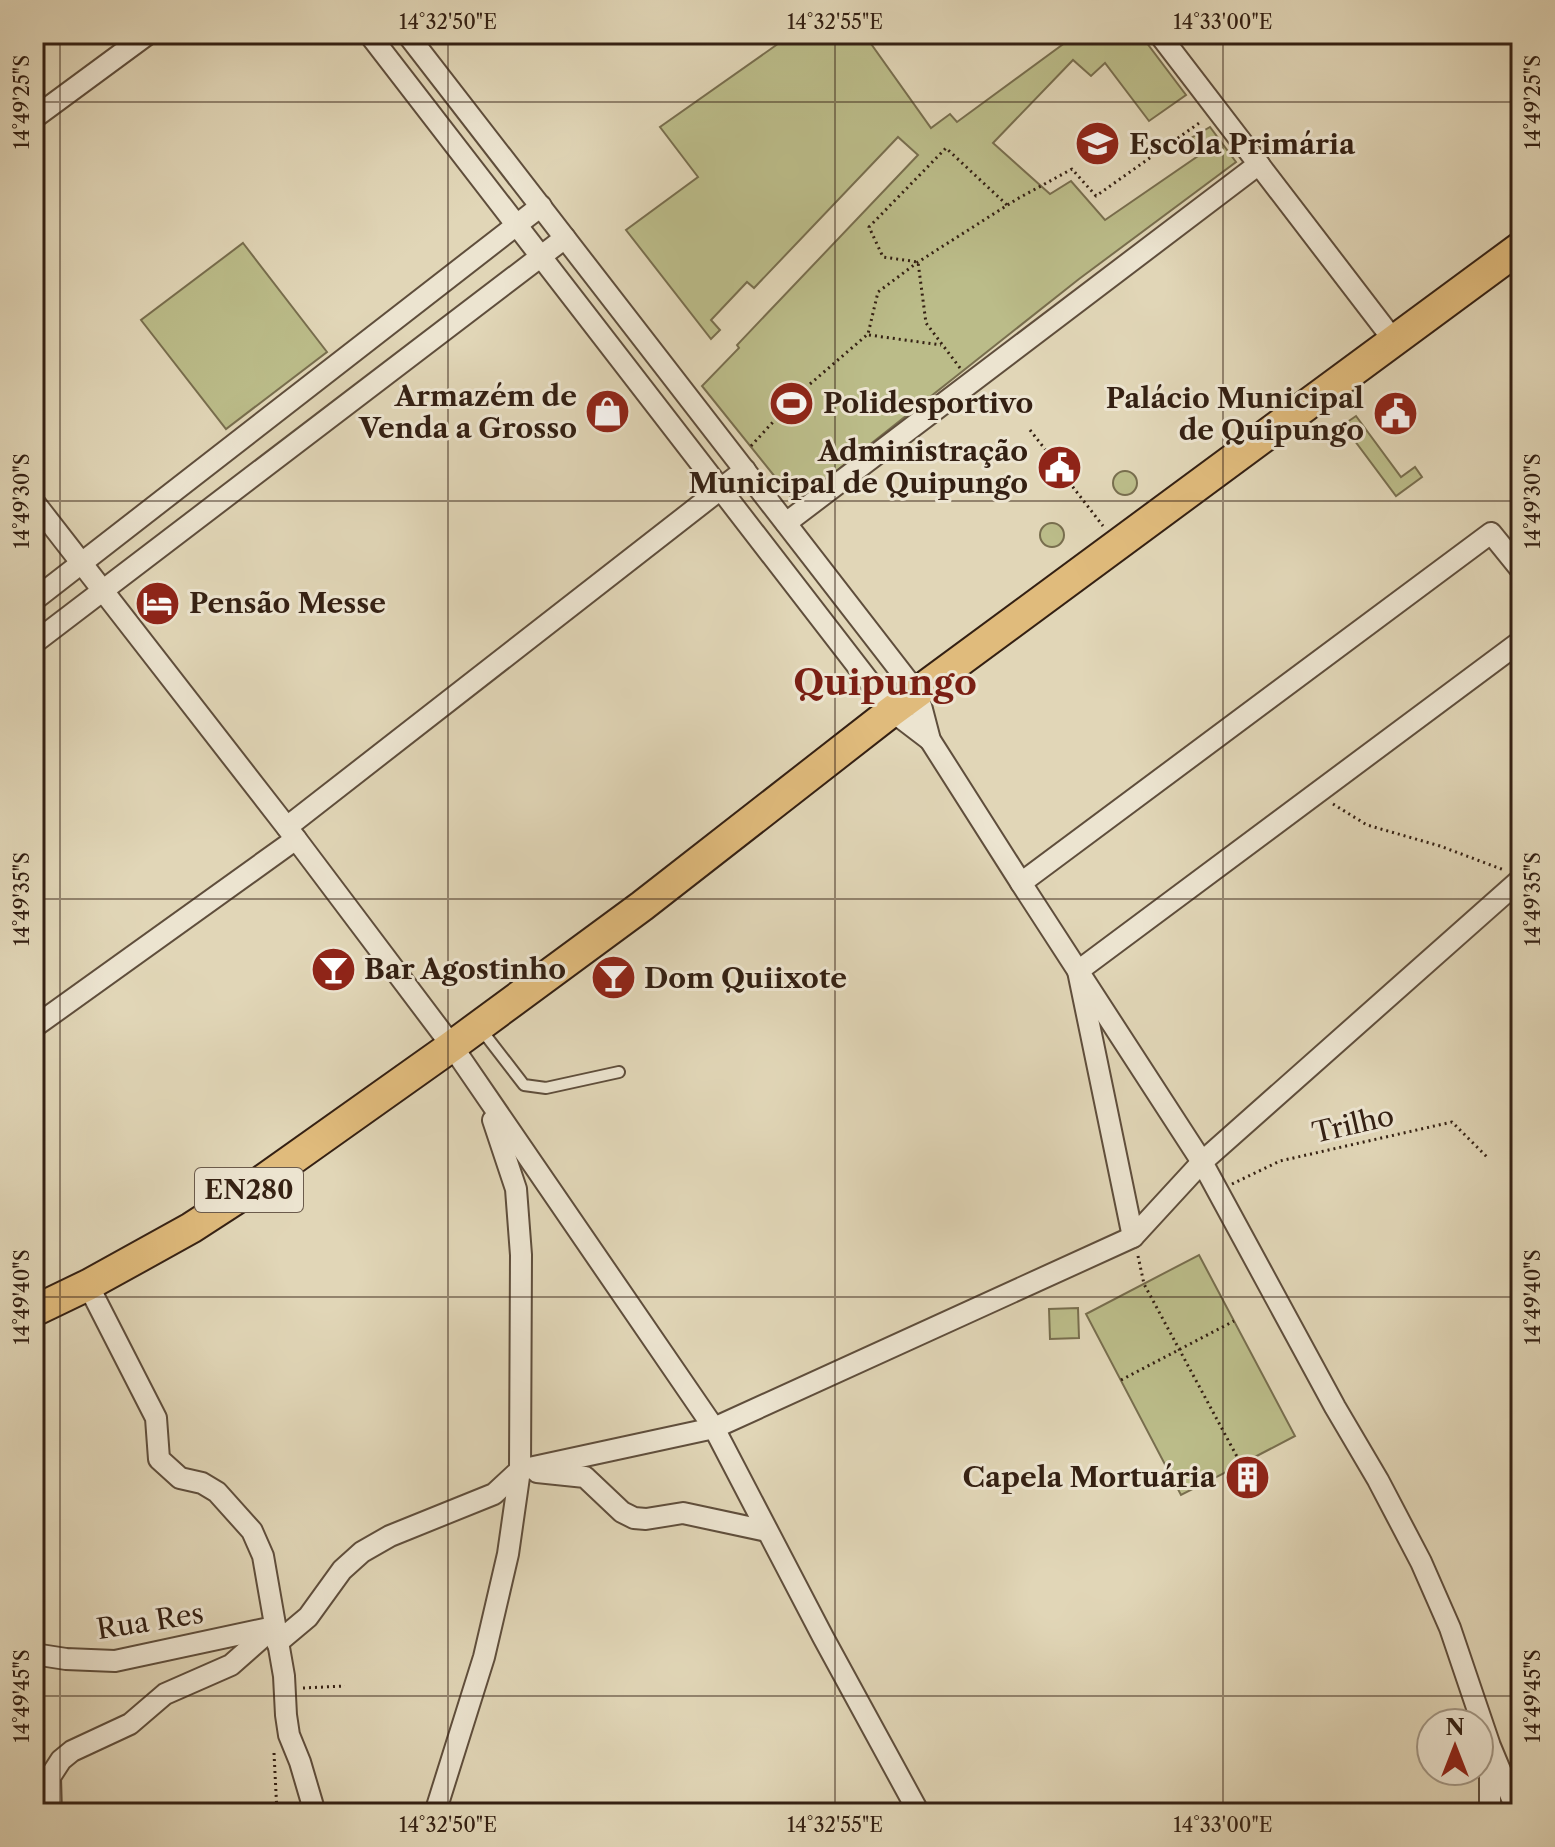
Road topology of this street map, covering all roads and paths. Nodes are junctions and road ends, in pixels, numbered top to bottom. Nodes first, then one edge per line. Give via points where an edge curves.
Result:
1 (148, 34) edge
2 (369, 34) edge
3 (407, 34) edge
4 (1159, 34) edge
5 (34, 118) edge
6 (1204, 119) dead end
7 (1259, 164) junction
8 (1007, 205) junction
9 (541, 206) junction
10 (516, 225) junction
11 (565, 238) junction
12 (1521, 247) edge
13 (541, 257) junction
14 (918, 262) junction
15 (868, 334) junction
16 (1395, 342) junction
17 (941, 345) junction
18 (962, 371) dead end
19 (810, 384) dead end
20 (773, 422) dead end
21 (1030, 430) dead end
22 (751, 446) dead end
23 (1048, 453) dead end
24 (745, 470) junction
25 (1069, 482) dead end
26 (720, 489) junction
27 (34, 502) edge
28 (786, 523) junction
29 (1105, 529) dead end
30 (81, 563) junction
31 (1521, 570) edge
32 (103, 590) junction
33 (34, 600) edge
34 (1521, 641) edge
35 (34, 643) edge
36 (918, 694) junction
37 (892, 711) junction
38 (930, 740) junction
39 (1316, 794) junction
40 (292, 833) junction
41 (1514, 875) edge
42 (1021, 883) junction
43 (1078, 971) junction
44 (479, 1026) junction
45 (34, 1027) edge
46 (452, 1046) junction
47 (619, 1072) dead end
48 (486, 1098) junction
49 (1488, 1158) dead end
50 (1202, 1162) junction
51 (1218, 1190) junction
52 (1133, 1237) junction
53 (88, 1285) junction
54 (34, 1311) edge
55 (1234, 1321) dead end
56 (1180, 1349) junction
57 (1121, 1380) dead end
58 (714, 1428) junction
59 (1241, 1464) dead end
60 (520, 1470) junction
61 (767, 1531) junction
62 (275, 1635) junction
63 (34, 1654) edge
64 (1477, 1707) edge
65 (1495, 1758) edge
66 (1490, 1787) edge
67 (51, 1813) edge
68 (315, 1813) edge
69 (435, 1813) edge
70 (919, 1813) edge
71 (1490, 1813) edge
72 (1518, 1813) edge

1 - 5 street
2 - 10 street
3 - 9 street
4 - 7 street
6 - 8 path via 1096,196 1072,169
7 - 16 street
7 - 28 street
8 - 14 path
8 - 14 path via 946,148 869,227 883,257
9 - 10 street
9 - 11 street
10 - 13 street
10 - 30 street
11 - 13 street
11 - 24 street
12 - 16 main road, EN280
13 - 26 street
13 - 32 street
14 - 15 path via 878,292
14 - 17 path via 926,323
15 - 17 path
15 - 19 path
16 - 36 main road, EN280
17 - 18 path
20 - 22 path
21 - 23 path
24 - 26 street
24 - 28 street
25 - 29 path
26 - 37 street
26 - 40 street
27 - 30 street
28 - 36 street
30 - 32 street
30 - 33 street
31 - 42 street via 1491,533
32 - 35 street
32 - 40 street
34 - 39 street
36 - 37 main road, EN280
36 - 38 street
37 - 38 street
37 - 44 main road, EN280
38 - 42 street
39 - 41 path via 1367,825
39 - 43 street
40 - 45 street
40 - 46 street
41 - 50 street
42 - 43 street
43 - 50 street
43 - 52 street
44 - 46 main road, EN280
44 - 47 lane via 524,1085 546,1088
46 - 48 street
46 - 53 main road, EN280 via 245,1193
48 - 58 street
48 - 60 street via 516,1189 521,1255
49 - 51 path, Trilho via 1452,1122 1280,1161
50 - 51 street
50 - 52 street
51 - 64 street via 1421,1562
52 - 56 path via 1144,1284
52 - 58 street
53 - 54 main road, EN280
53 - 62 street via 156,1418 159,1459 180,1478 217,1492 252,1531 263,1556
55 - 56 path
56 - 57 path
56 - 59 path
58 - 60 street
58 - 61 street
60 - 61 street via 585,1477 634,1518 683,1513
60 - 62 street via 494,1494 362,1552 308,1617
60 - 69 street via 508,1554 484,1657
61 - 70 street
62 - 63 street, Rua Res via 115,1661
62 - 67 street via 231,1665 165,1694 130,1724 72,1751 50,1777
62 - 68 street via 289,1735
65 - 72 street
66 - 71 street

